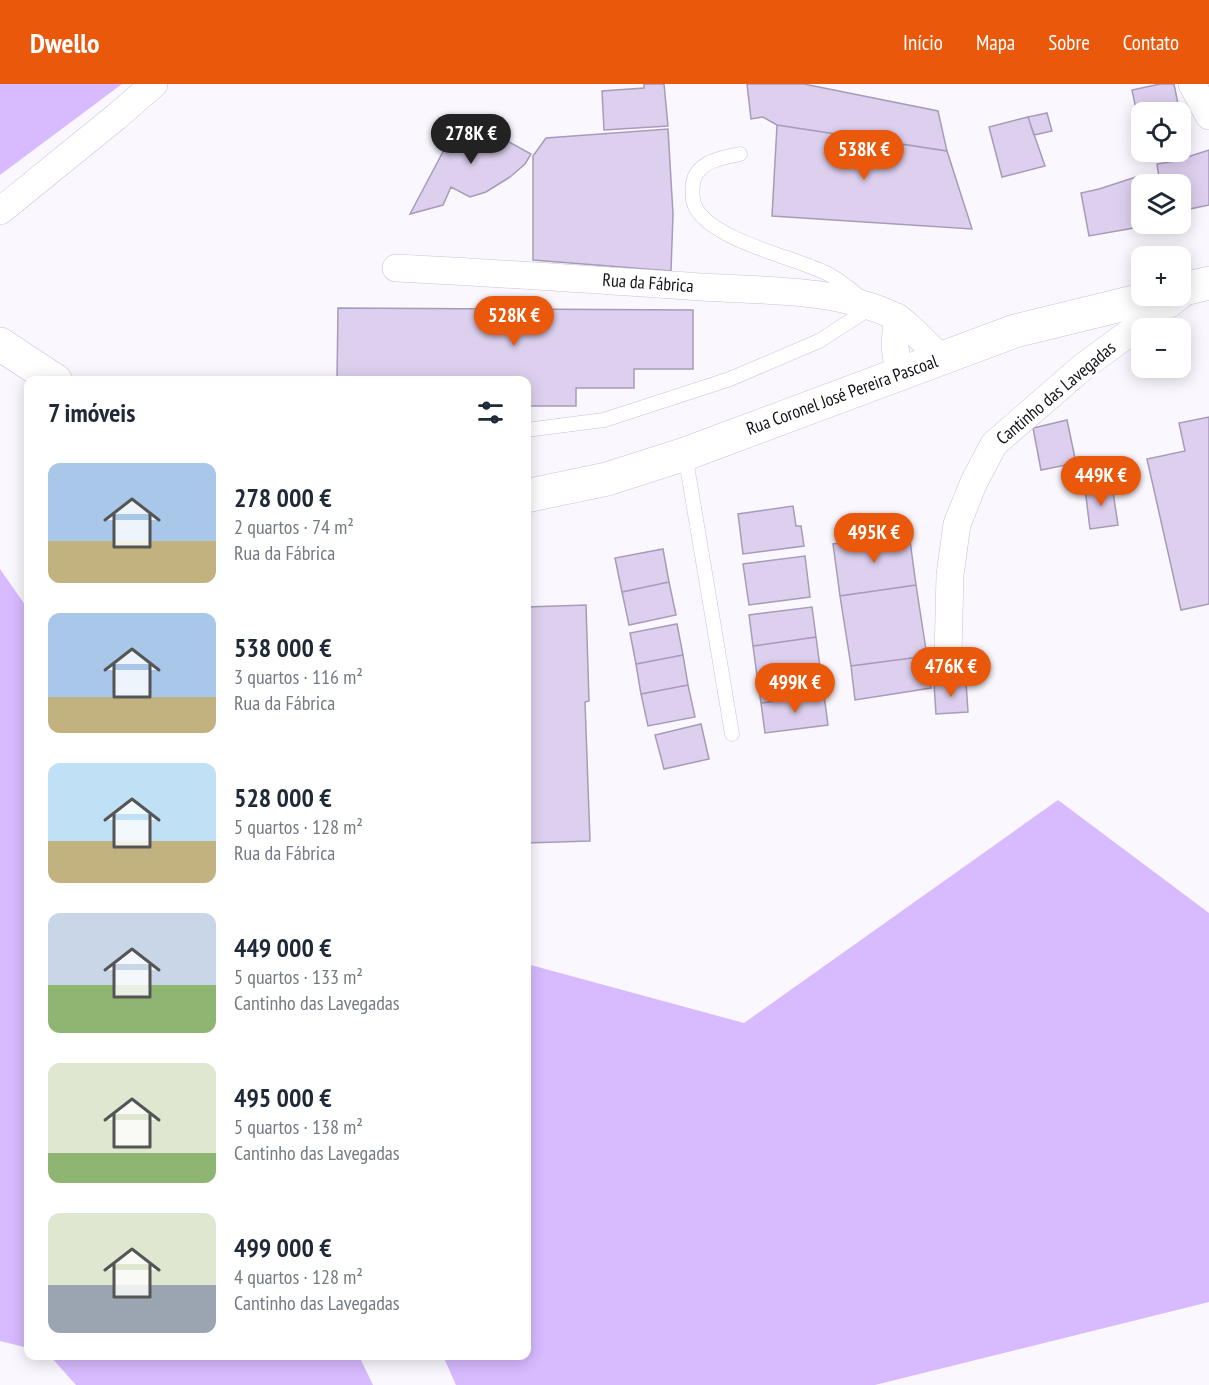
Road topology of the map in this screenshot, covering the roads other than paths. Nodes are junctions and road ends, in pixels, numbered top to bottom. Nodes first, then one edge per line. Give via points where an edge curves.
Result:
1 (154, 84) edge
2 (1192, 84) edge
3 (1209, 116) edge
4 (740, 154) dead end
5 (0, 211) edge
6 (396, 268) dead end
7 (1131, 303) edge
8 (1166, 306) edge
9 (872, 307) junction
10 (897, 317) junction
11 (0, 344) edge
12 (941, 358) junction
13 (899, 374) junction
14 (48, 376) edge
15 (531, 429) edge
16 (685, 454) junction
17 (531, 495) edge
18 (948, 656) dead end
19 (732, 734) dead end

1 - 5 street
2 - 3 street
4 - 9 lane via 713,160 694,178 692,189 697,210 728,235 829,274
6 - 9 street, Rua da Fábrica via 801,294
7 - 12 main road, Rua Coronel José Pereira Pascoal via 1015,331
8 - 18 street, Cantinho das Lavegadas via 1084,366 994,444 957,524 950,575
9 - 10 street, Rua da Fábrica
9 - 15 lane via 819,341 730,379 604,420
10 - 12 street, Rua da Fábrica
10 - 13 street via 895,347
11 - 14 main road
12 - 13 main road, Rua Coronel José Pereira Pascoal
13 - 16 main road, Rua Coronel José Pereira Pascoal
16 - 17 main road, Rua Coronel José Pereira Pascoal via 607,479
16 - 19 lane

